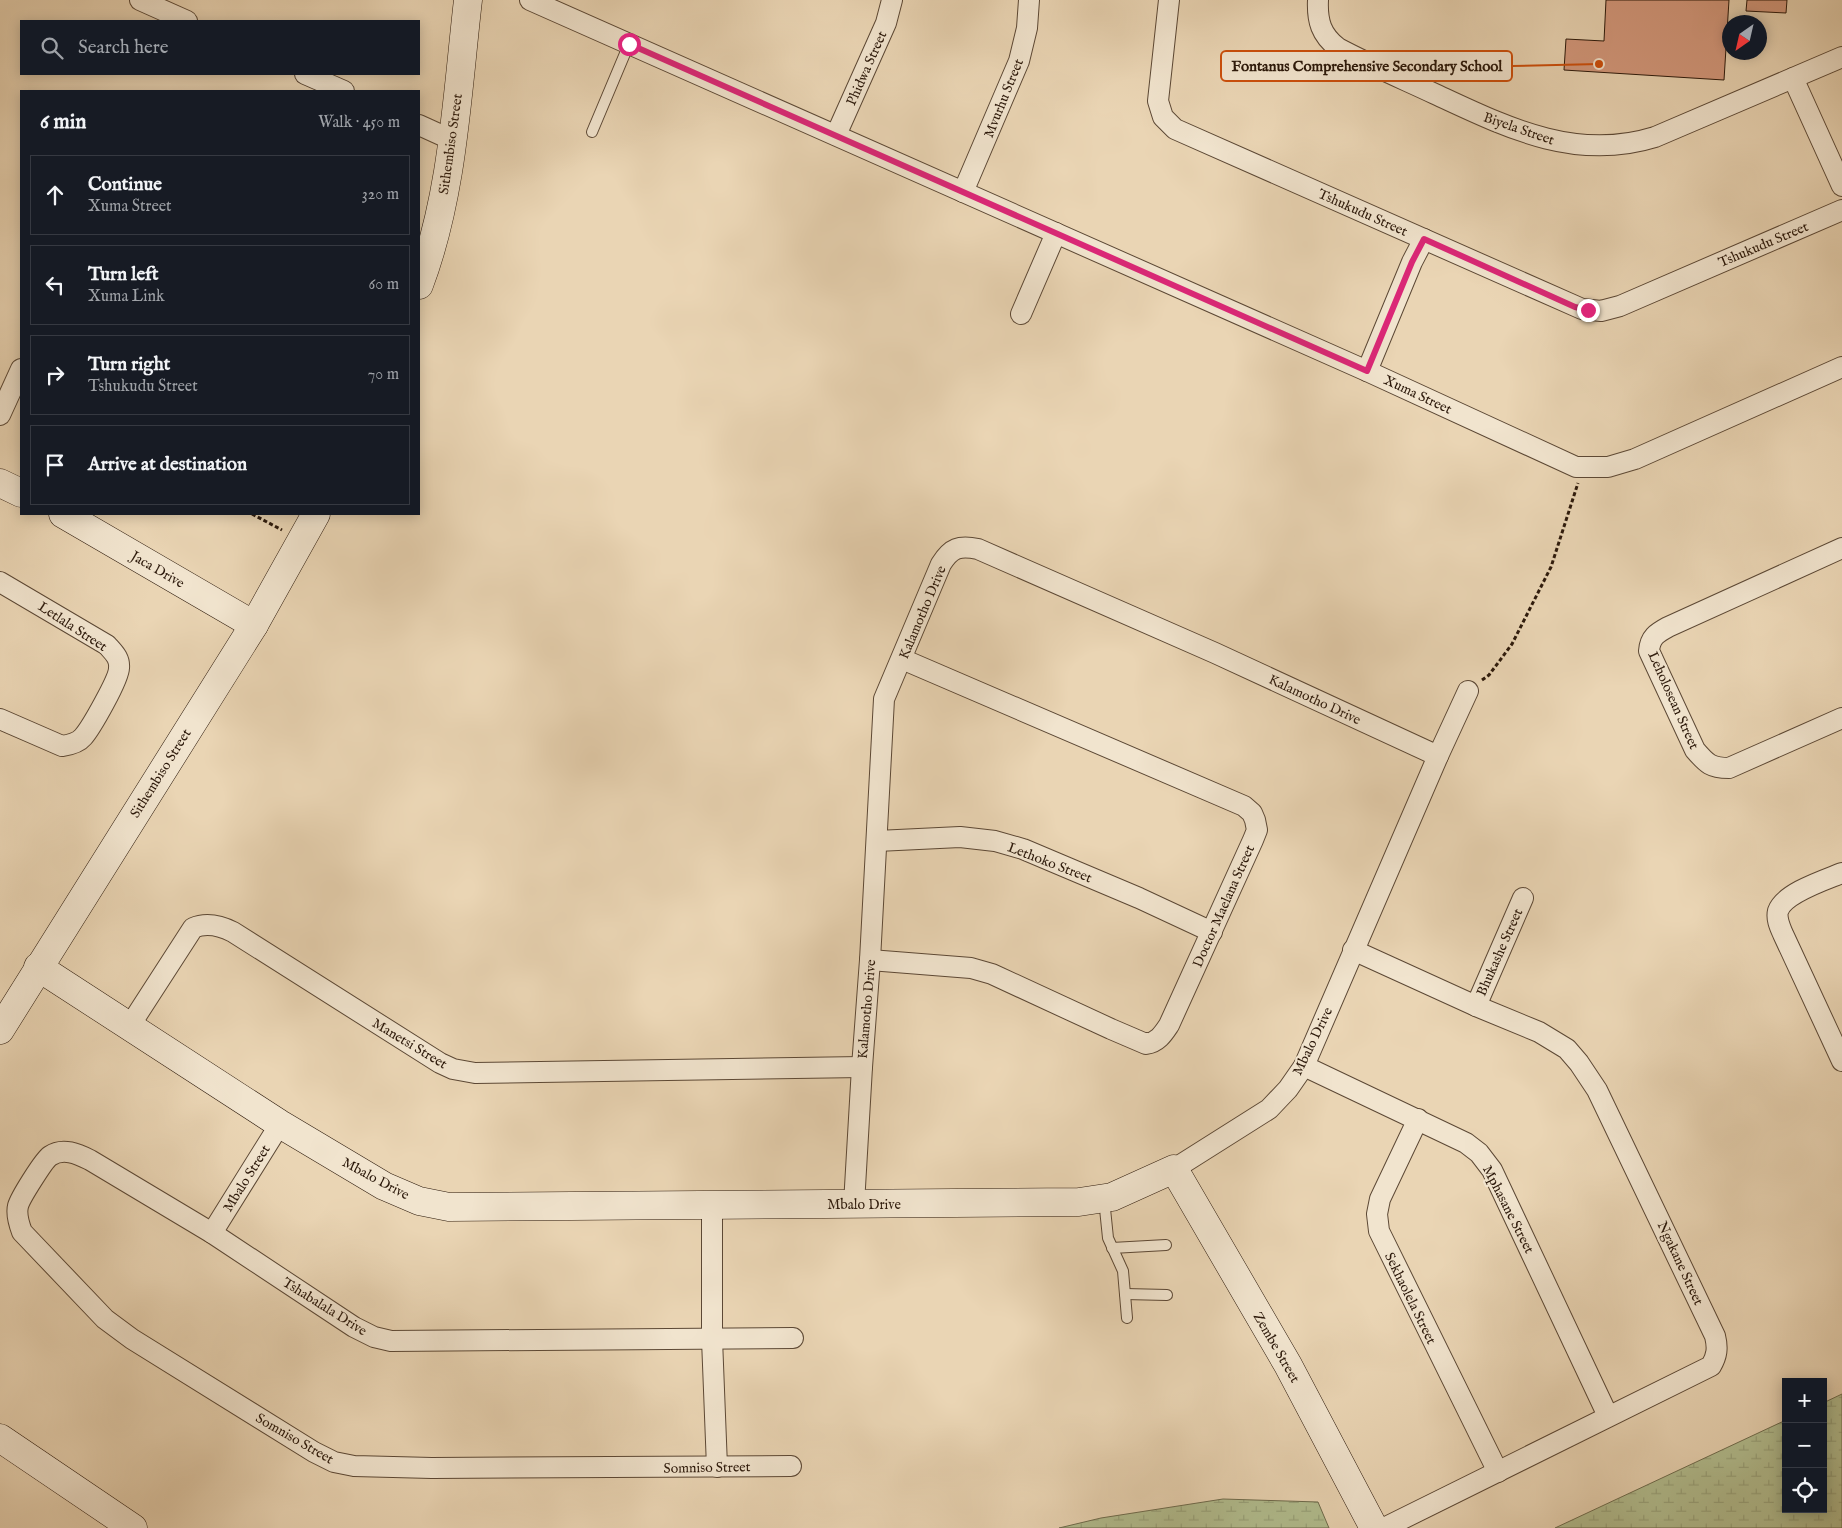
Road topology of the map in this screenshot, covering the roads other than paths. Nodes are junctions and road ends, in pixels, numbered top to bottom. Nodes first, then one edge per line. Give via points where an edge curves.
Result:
1 (140, 0) edge
2 (468, 0) edge
3 (530, 0) edge
4 (1029, 0) edge
5 (1168, 0) edge
6 (1318, 0) edge
7 (891, 1) edge
8 (185, 20) edge
9 (629, 44) junction
10 (1842, 58) edge
11 (307, 75) edge
12 (1793, 78) junction
13 (342, 90) edge
14 (420, 125) edge
15 (592, 132) dead end
16 (836, 135) junction
17 (452, 140) junction
18 (1842, 186) edge
19 (964, 192) junction
20 (1842, 210) edge
21 (1056, 233) junction
22 (1424, 239) junction
23 (420, 282) edge
24 (1021, 314) dead end
25 (1842, 367) edge
26 (20, 371) edge
27 (1367, 371) junction
28 (0, 415) edge
29 (0, 483) edge
30 (20, 493) edge
31 (65, 515) edge
32 (315, 515) edge
33 (1842, 548) edge
34 (0, 582) edge
35 (254, 624) junction
36 (902, 658) junction
37 (1468, 691) road end
38 (1842, 718) edge
39 (0, 719) edge
40 (1438, 756) junction
41 (877, 841) junction
42 (1842, 873) edge
43 (1523, 898) dead end
44 (1212, 932) junction
45 (1353, 950) junction
46 (870, 960) junction
47 (38, 967) junction
48 (1476, 1006) junction
49 (129, 1027) junction
50 (0, 1030) edge
51 (1842, 1061) edge
52 (1304, 1066) junction
53 (862, 1067) junction
54 (1418, 1120) junction
55 (280, 1124) junction
56 (62, 1152) joint
57 (1174, 1169) junction
58 (1104, 1198) junction
59 (712, 1204) junction
60 (854, 1204) junction
61 (212, 1233) junction
62 (1166, 1245) dead end
63 (1112, 1248) junction
64 (1125, 1294) junction
65 (1166, 1295) dead end
66 (1126, 1318) dead end
67 (793, 1338) dead end
68 (712, 1339) junction
69 (1608, 1416) junction
70 (0, 1438) edge
71 (791, 1466) dead end
72 (716, 1467) junction
73 (1498, 1472) junction
74 (133, 1528) edge
75 (1374, 1528) edge
76 (1384, 1528) edge

1 - 8 street
2 - 17 street, Sithembiso Street
3 - 9 street, Xuma Street
4 - 19 street, Mvurhu Street via 1020,61
5 - 22 street, Tshukudu Street via 1158,102 1170,126
6 - 12 street, Biyela Street via 1320,26 1338,48 1486,117 1528,134 1561,142 1592,146 1640,142
7 - 16 street, Phidwa Street via 886,24
9 - 15 lane
9 - 16 street, Xuma Street
10 - 12 street, Biyela Street
11 - 13 street
12 - 18 street
14 - 17 street
16 - 19 street, Xuma Street
17 - 23 street, Sithembiso Street via 445,186
19 - 21 street, Xuma Street
20 - 22 street, Tshukudu Street via 1620,306 1601,311 1582,310
21 - 24 street
21 - 27 street, Xuma Street
22 - 27 street
25 - 27 street, Xuma Street via 1635,459 1608,467 1583,468 1563,462
26 - 28 street
29 - 30 street
31 - 35 street, Jaca Drive
32 - 35 street, Sithembiso Street
33 - 38 street, Leholosean Street via 1668,627 1655,634 1649,651 1695,750 1705,762 1716,768 1729,768
34 - 39 street, Letlala Street via 107,645 118,657 119,669 116,682 82,738 70,745 62,746
35 - 47 street, Sithembiso Street
36 - 40 street, Kalamotho Drive via 941,564 954,550 969,547 1215,653
36 - 41 street, Kalamotho Drive via 884,699
36 - 44 street, Doctor Maelana Street via 1244,806 1252,813 1257,830
37 - 40 street, Mbalo Drive
40 - 45 street, Mbalo Drive
41 - 44 street, Lethoko Street via 960,837 995,841 1023,849
41 - 46 street, Kalamotho Drive
42 - 51 street via 1795,894 1783,903 1778,912 1783,934
43 - 48 street, Bhukashe Street
44 - 46 street, Doctor Maelana Street via 1169,1025 1156,1041 1146,1044 992,974 971,968
45 - 48 street, Ngakane Street
45 - 52 street, Mbalo Drive
46 - 53 street, Kalamotho Drive
47 - 49 street, Mbalo Drive
47 - 50 street, Sithembiso Street
48 - 69 street, Ngakane Street via 1539,1032 1566,1049 1579,1063 1597,1090 1715,1336 1717,1351 1711,1366
49 - 53 street, Manetsi Street via 193,928 211,925 233,932 453,1069 475,1073
49 - 55 street, Mbalo Drive
52 - 54 street, Mphasane Street
52 - 57 street, Mbalo Drive via 1269,1109
53 - 60 street, Kalamotho Drive
54 - 69 street, Mphasane Street via 1466,1143 1492,1170
54 - 73 street, Sekhaolela Street via 1380,1199 1377,1214 1379,1231
55 - 59 street, Mbalo Drive via 384,1186 419,1201 465,1206
55 - 61 street, Mbalo Street
56 - 61 street, Tshabalala Drive via 73,1152 90,1160
56 - 72 street, Somniso Street via 50,1156 42,1165 18,1206 22,1232 112,1324 132,1339 334,1462 354,1466 432,1468
57 - 58 street, Mbalo Drive
57 - 75 street, Zembe Street via 1288,1365
58 - 60 street, Mbalo Drive via 1079,1202
58 - 63 lane
59 - 60 street, Mbalo Drive
59 - 68 street
61 - 68 street, Tshabalala Drive via 354,1327 391,1341
62 - 63 lane
63 - 64 lane via 1123,1271
64 - 65 lane
64 - 66 lane
67 - 68 street, Tshabalala Drive
68 - 72 street
69 - 73 street, Ngakane Street
70 - 74 street
71 - 72 street, Somniso Street
73 - 76 street, Ngakane Street

